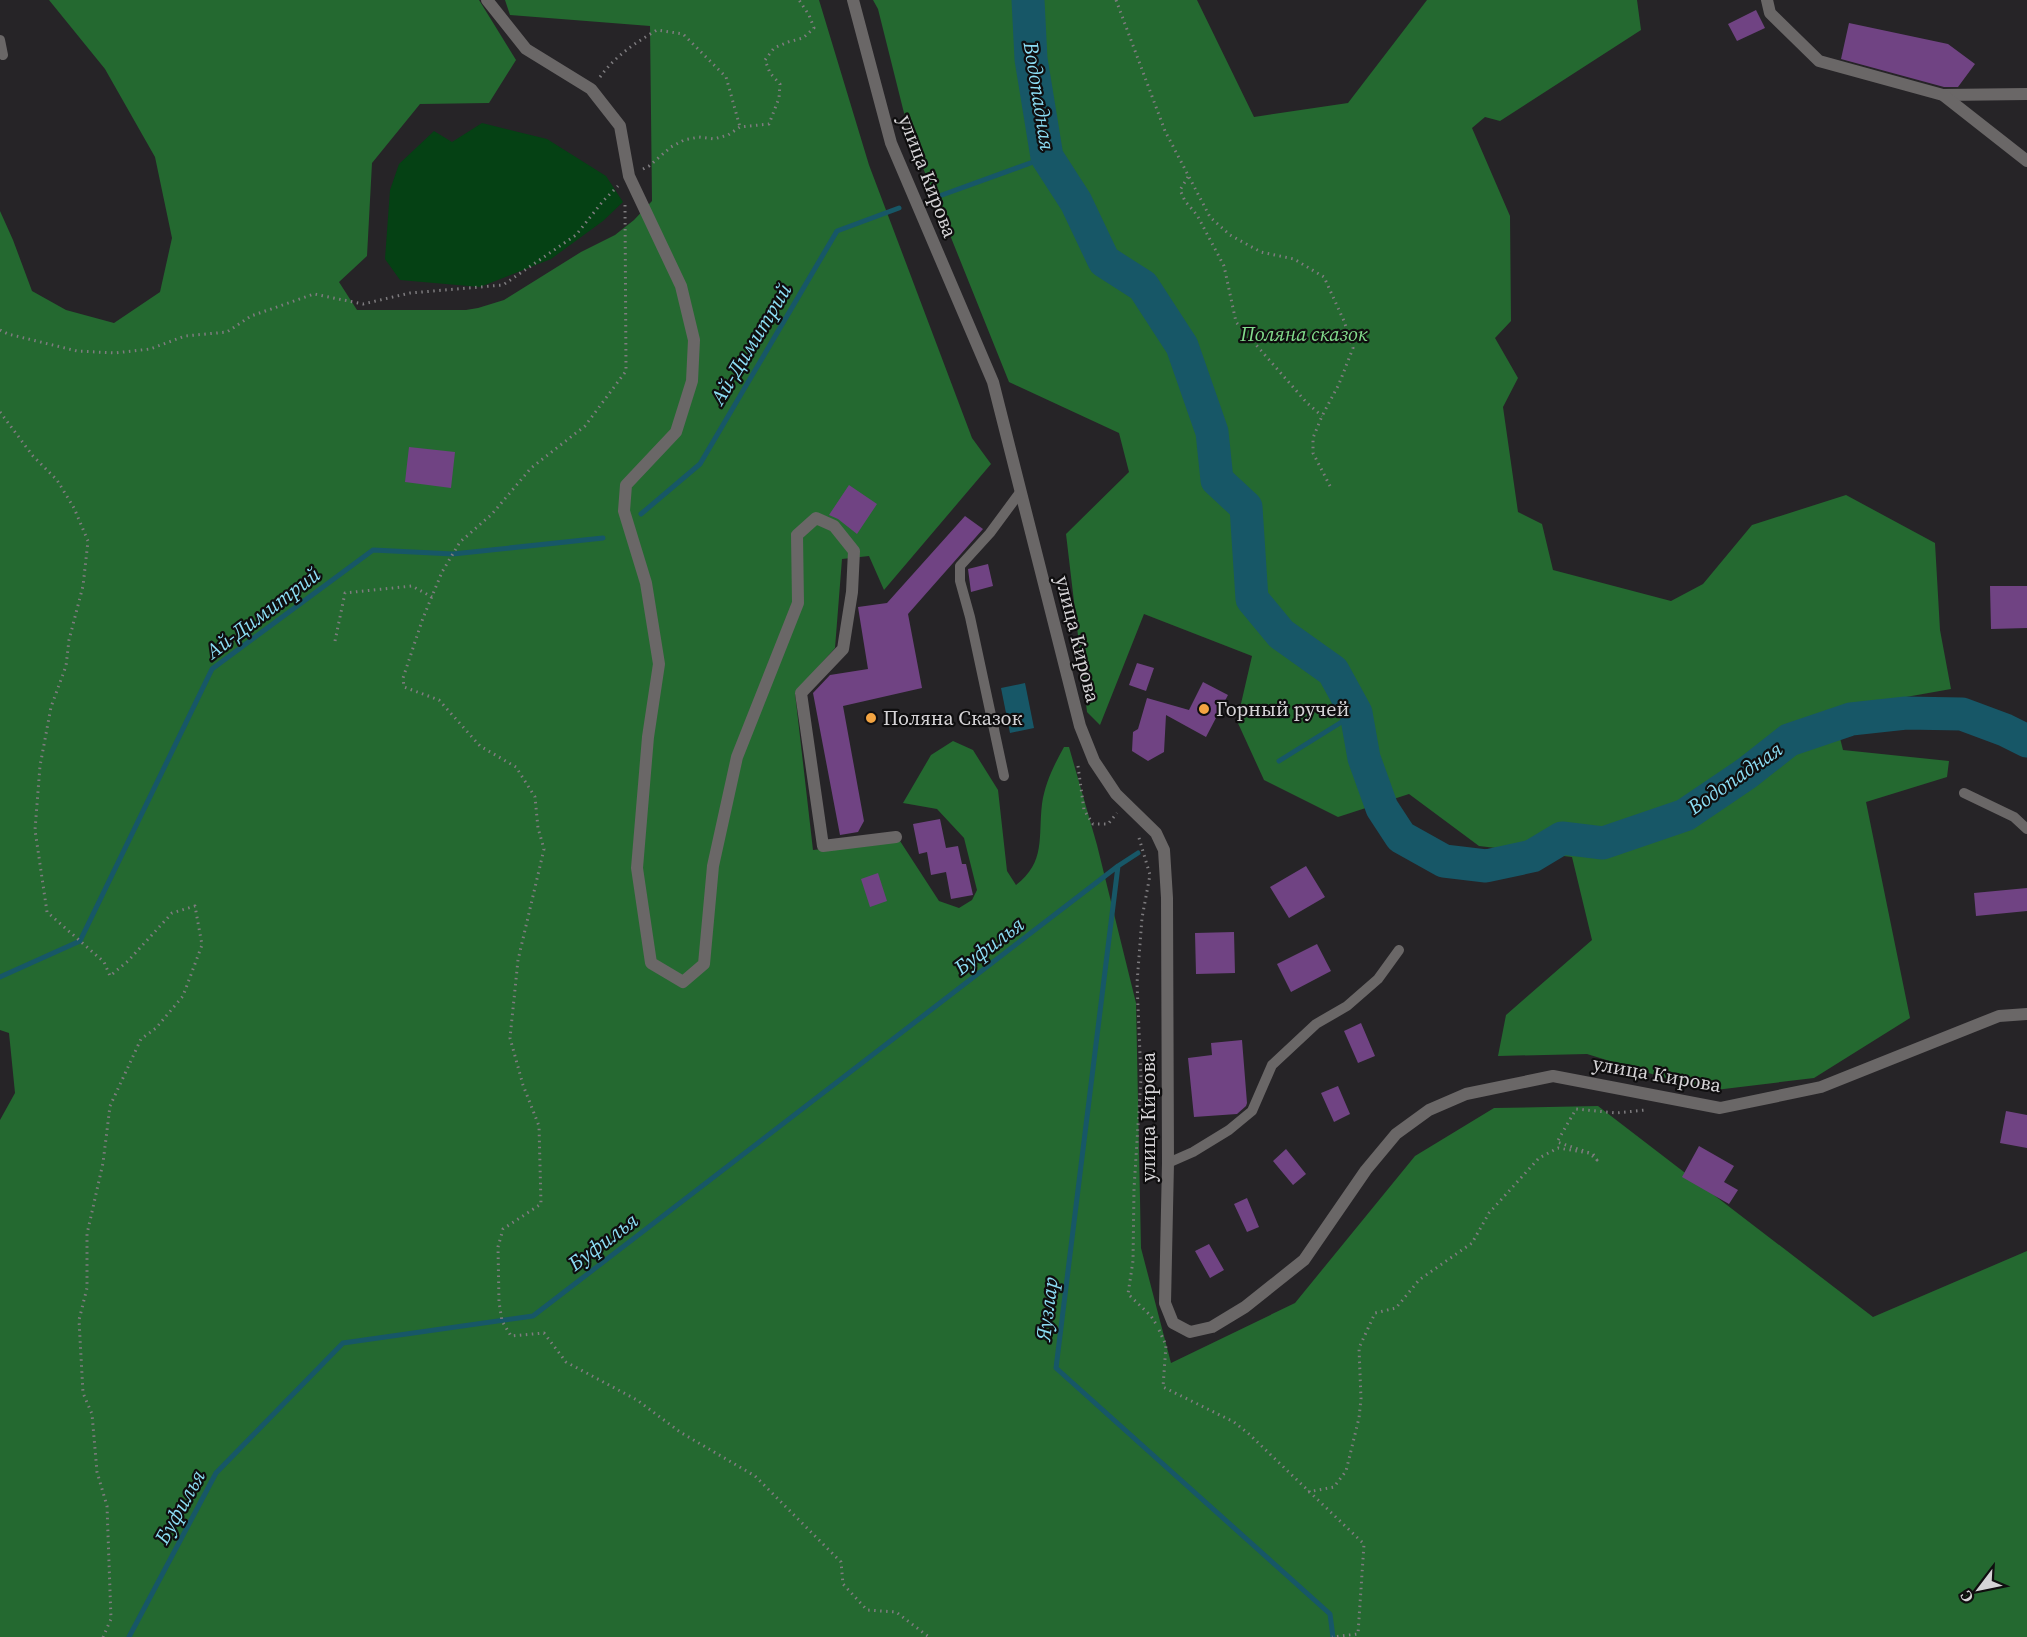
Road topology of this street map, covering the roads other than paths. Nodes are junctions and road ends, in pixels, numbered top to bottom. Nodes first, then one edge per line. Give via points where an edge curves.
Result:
1 (487, 0) edge
2 (853, 0) edge
3 (1767, 0) edge
4 (0, 40) edge
5 (3, 55) dead end
6 (2027, 94) edge
7 (1943, 95) junction
8 (2027, 161) edge
9 (1021, 491) junction
10 (1004, 776) dead end
11 (1964, 793) dead end
12 (2027, 829) edge
13 (896, 837) dead end
14 (1399, 950) dead end
15 (2027, 1014) edge
16 (1167, 1163) junction

1 - 13 street via 526,49 591,89 620,126 629,176 681,286 694,340 692,381 676,432 626,485 624,511 646,583 659,664 648,737 637,868 651,963 683,982 704,964 713,866 737,757 798,603 797,536 816,518 834,526 854,551 843,649 801,693 823,846
2 - 9 street, улица Кирова via 891,143 993,382
3 - 7 street via 1770,13 1819,61
4 - 5 lane
6 - 7 street
7 - 8 street
9 - 10 lane via 960,566 960,581
9 - 16 street, улица Кирова via 1080,726 1094,761 1116,794 1156,833 1164,850
11 - 12 lane via 2014,818
14 - 16 lane via 1378,979 1347,1006 1316,1024 1272,1065 1252,1112 1193,1152
15 - 16 street, улица Кирова via 2000,1016 1821,1087 1720,1108 1553,1076 1466,1094 1429,1110 1396,1134 1304,1260 1212,1327 1190,1332 1173,1323 1165,1303

